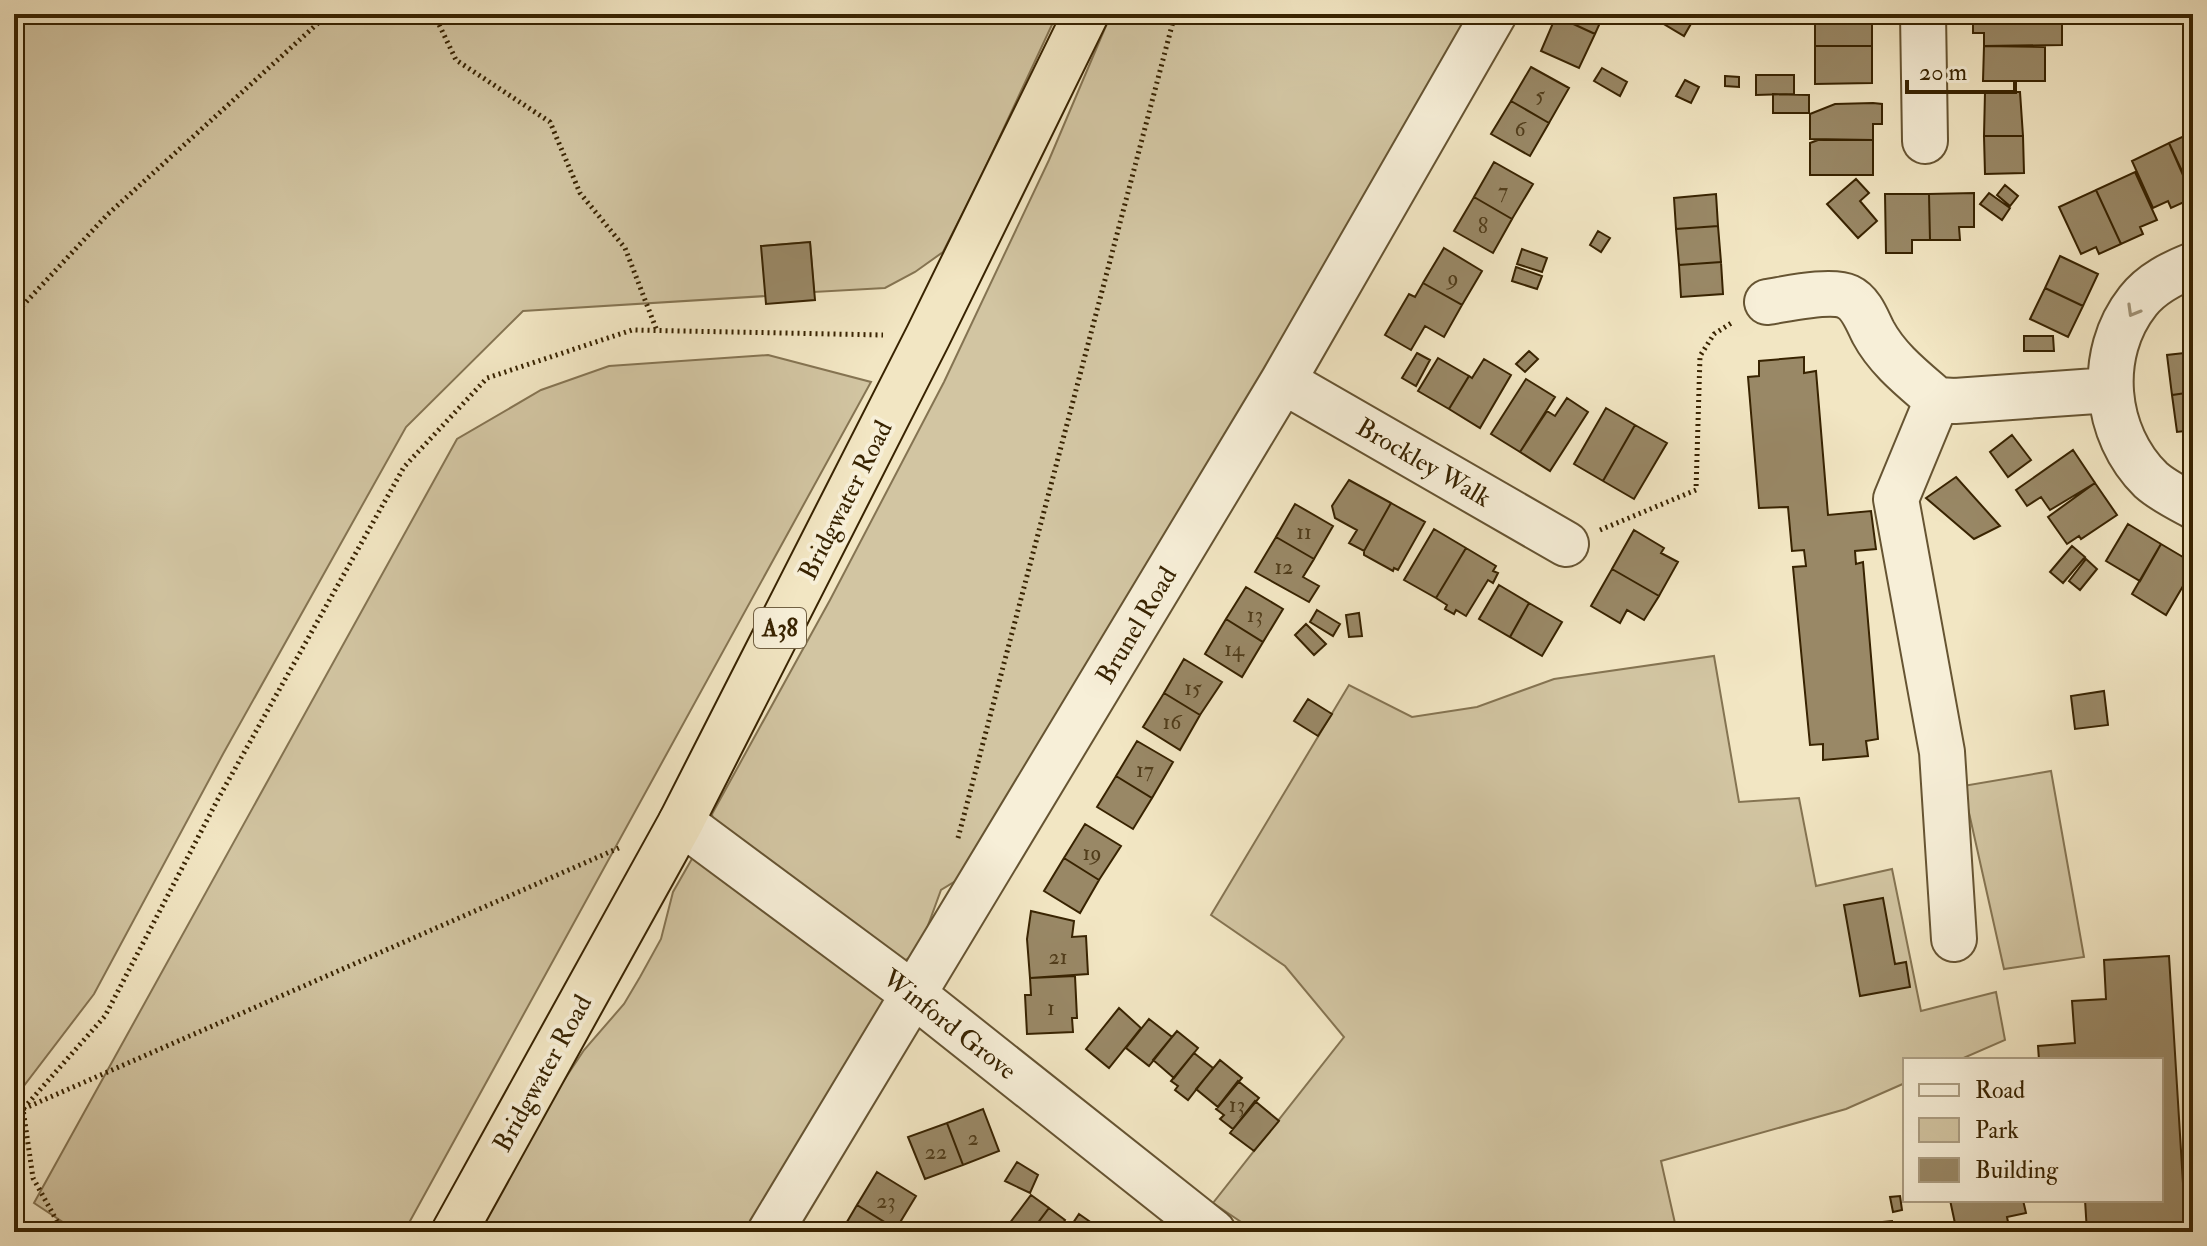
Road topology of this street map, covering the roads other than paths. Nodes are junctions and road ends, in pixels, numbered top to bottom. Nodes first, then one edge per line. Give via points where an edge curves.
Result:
1 (1086, 14) edge
2 (1494, 14) edge
3 (1923, 14) edge
4 (1925, 141) dead end
5 (2193, 265) edge
6 (1767, 302) road end
7 (1283, 381) junction
8 (2110, 390) junction
9 (1937, 400) junction
10 (2193, 506) edge
11 (1566, 544) road end
12 (674, 835) junction
13 (1954, 939) dead end
14 (913, 994) junction
15 (1167, 1218) edge
16 (454, 1232) edge
17 (770, 1232) edge
18 (1213, 1232) edge

1 - 12 highway, Bridgwater Road / A38
2 - 7 street, Brunel Road
3 - 4 street
5 -> 8 street via 2169,274 2138,301 2117,340
6 - 9 street via 1850,297 1892,359
7 - 11 street, Brockley Walk
7 - 14 street, Brunel Road
8 - 9 street
8 - 10 street via 2114,419 2125,443 2152,480
9 - 13 street via 1896,499 1942,752
12 - 14 street, Winford Grove
12 - 16 highway, Bridgwater Road / A38
14 - 15 street, Winford Grove
14 - 17 street, Brunel Road
15 - 18 street, Winford Grove

